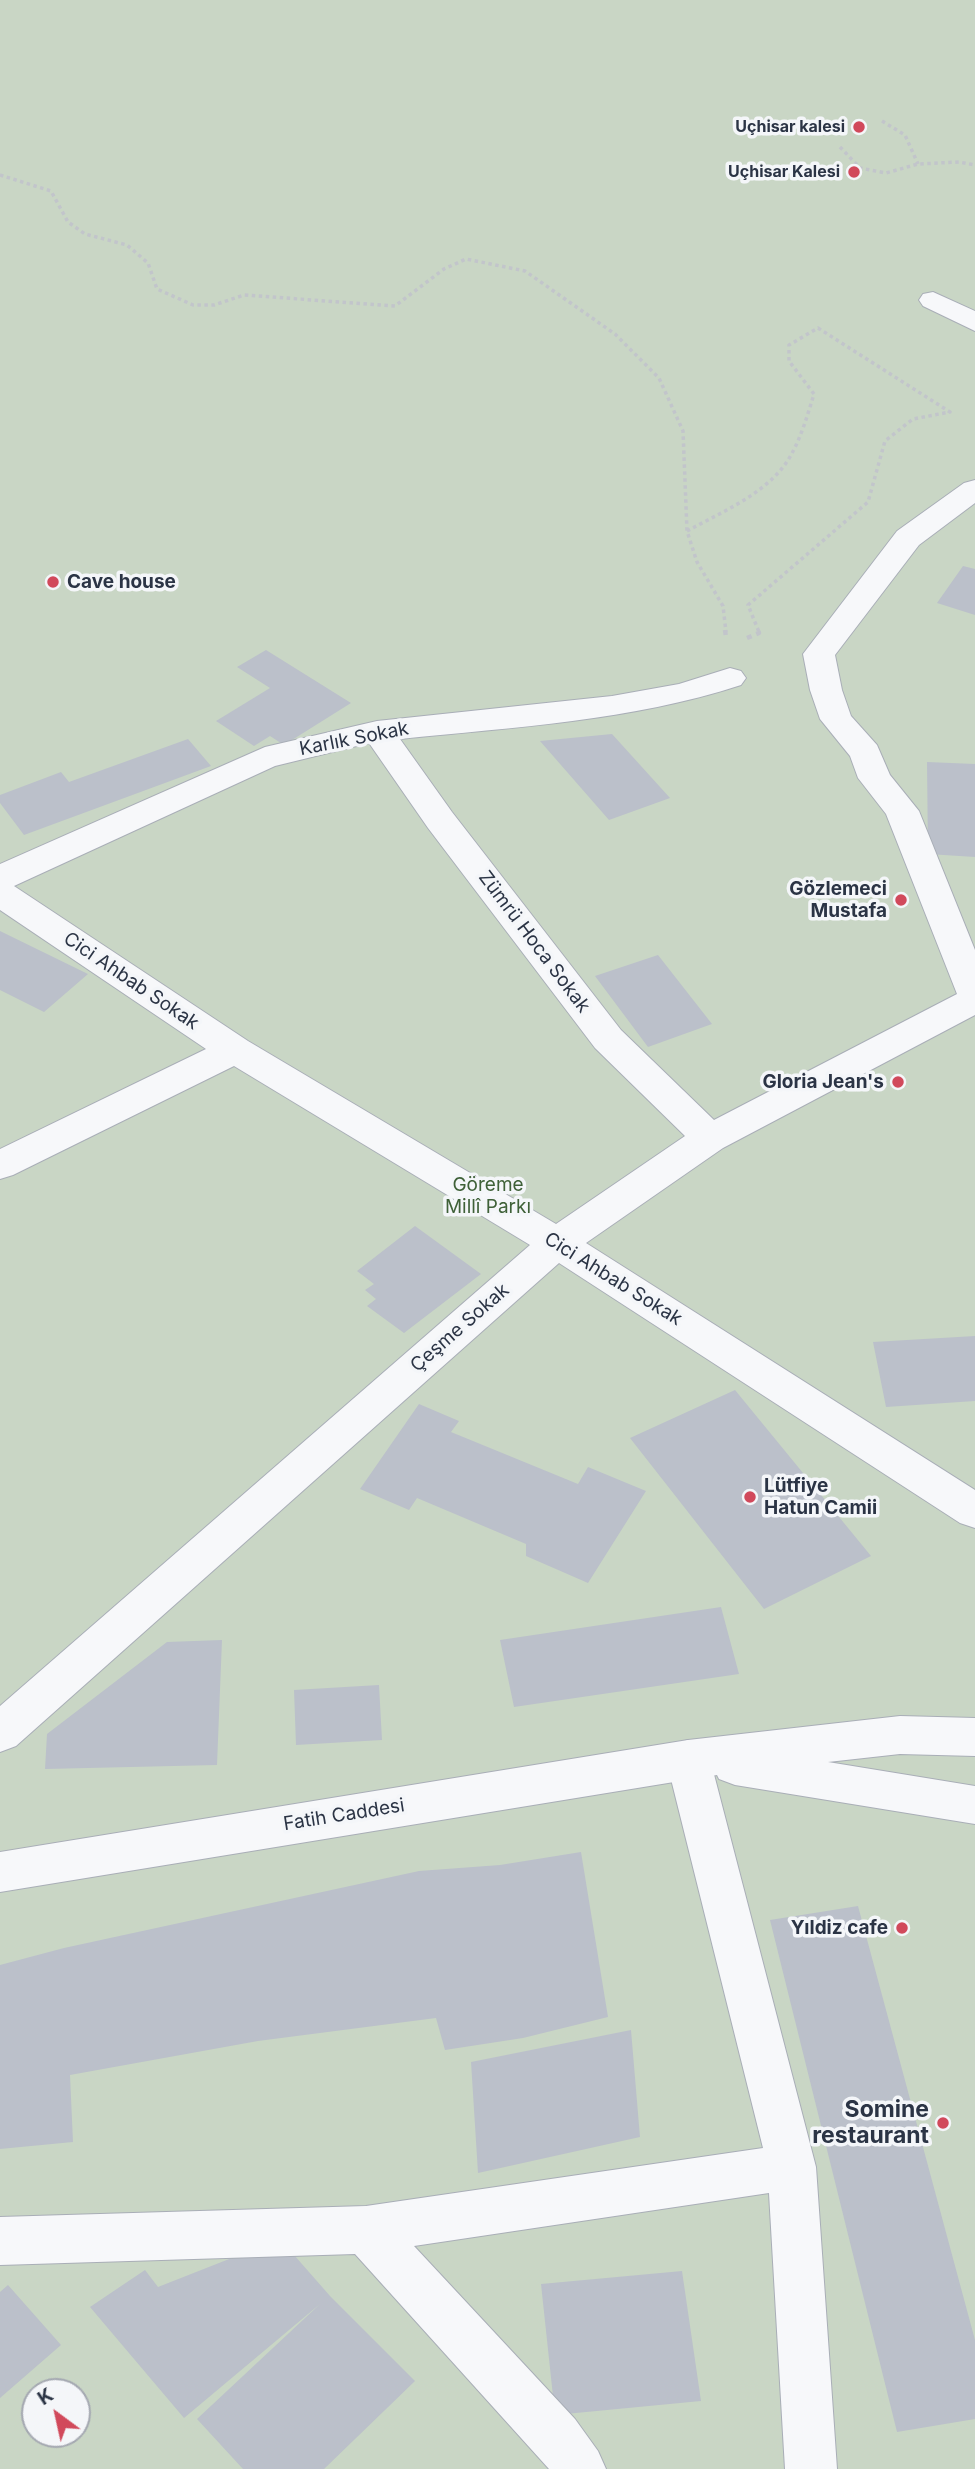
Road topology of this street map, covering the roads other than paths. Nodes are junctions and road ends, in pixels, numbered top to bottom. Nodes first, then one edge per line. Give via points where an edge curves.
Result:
1 (933, 300) dead end
2 (975, 322) edge
3 (975, 489) edge
4 (728, 662) road end
5 (377, 731) junction
6 (0, 878) edge
7 (0, 893) edge
8 (975, 997) edge
9 (235, 1050) junction
10 (710, 1138) junction
11 (0, 1165) edge
12 (557, 1243) junction
13 (975, 1511) edge
14 (0, 1733) edge
15 (975, 1737) edge
16 (688, 1759) junction
17 (975, 1805) edge
18 (0, 1872) edge
19 (792, 2166) junction
20 (366, 2230) junction
21 (0, 2241) edge
22 (580, 2469) edge
23 (811, 2469) edge

1 - 2 street
3 - 8 street via 908,538 819,654 836,719 865,753 875,778 902,811
4 - 5 street, Karlık Sokak via 684,694
5 - 6 street, Karlık Sokak via 265,758
5 - 10 street, Zümrü Hoca Sokak via 608,1039
7 - 9 street, Cici Ahbab Sokak
8 - 10 street, Çeşme Sokak
9 - 11 street
9 - 12 street, Cici Ahbab Sokak
10 - 12 street, Çeşme Sokak
12 - 13 street, Cici Ahbab Sokak
12 - 14 street, Çeşme Sokak
15 - 16 street, Fatih Caddesi via 900,1735
16 - 17 street, Fatih Caddesi
16 - 18 street, Fatih Caddesi
16 - 19 street
19 - 20 street
19 - 23 street
20 - 21 street
20 - 22 street via 557,2437

